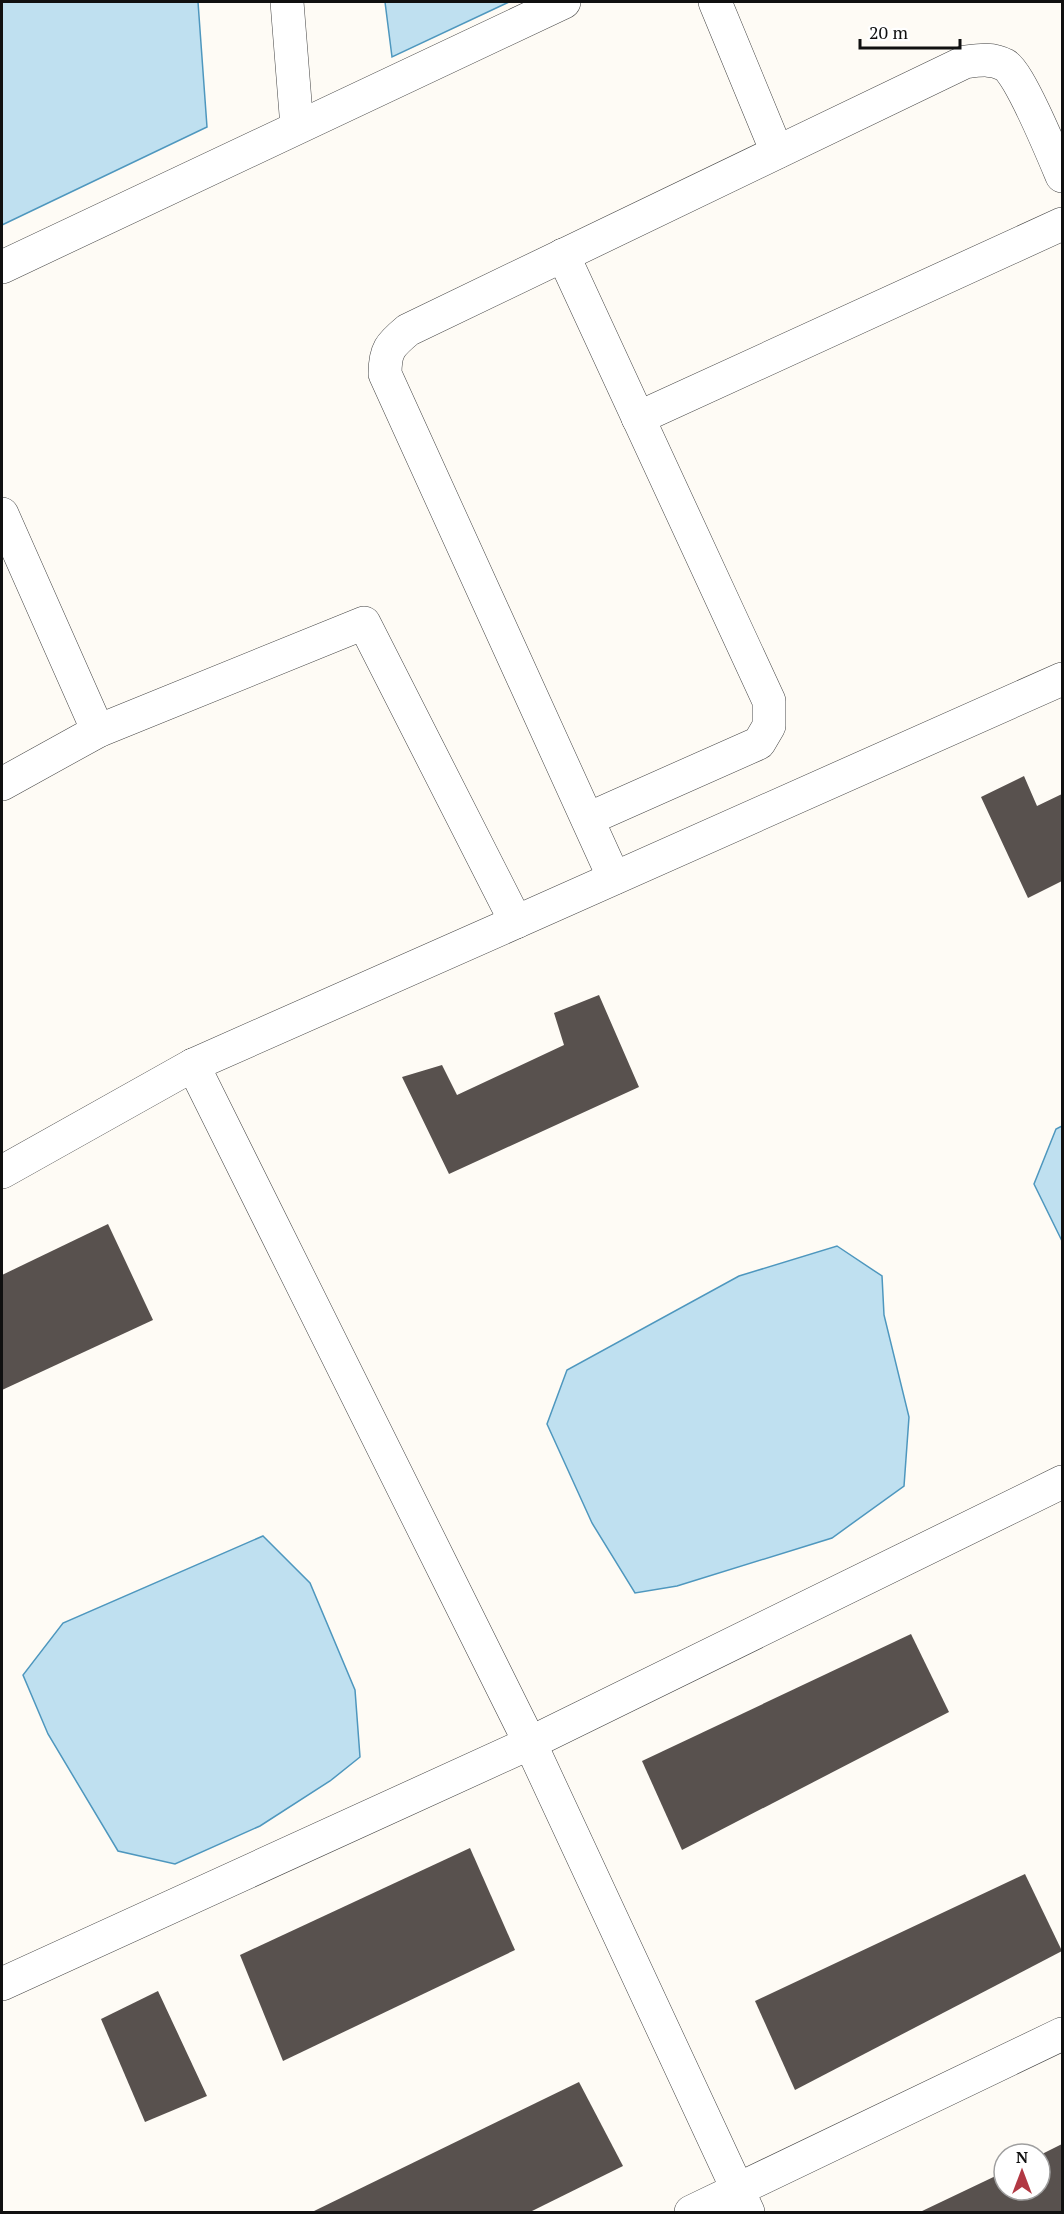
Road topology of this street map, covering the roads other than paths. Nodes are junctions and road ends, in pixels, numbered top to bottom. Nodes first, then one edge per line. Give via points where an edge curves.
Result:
1 (287, 2) edge
2 (564, 2) edge
3 (715, 2) edge
4 (297, 127) junction
5 (777, 152) junction
6 (1062, 176) edge
7 (1062, 225) edge
8 (563, 255) junction
9 (2, 267) edge
10 (638, 418) junction
11 (2, 514) edge
12 (1062, 679) edge
13 (98, 731) junction
14 (2, 784) edge
15 (588, 819) junction
16 (614, 878) junction
17 (516, 922) junction
18 (193, 1065) junction
19 (2, 1173) edge
20 (1062, 1482) edge
21 (530, 1743) junction
22 (2, 1984) edge
23 (1062, 2034) edge
24 (743, 2202) edge
25 (691, 2212) edge

1 - 4 street
2 - 4 street
3 - 5 street
4 - 9 street
5 - 6 street via 965,62 989,59 1008,66
5 - 8 street
7 - 10 street
8 - 10 street
8 - 15 street via 408,330 385,357 385,374
10 - 15 street via 769,701 769,726 759,743
11 - 13 street
12 - 16 street
13 - 14 street
13 - 17 street via 364,623
15 - 16 street
16 - 17 street
17 - 18 street
18 - 19 street
18 - 21 street
20 - 21 street
21 - 22 street
21 - 24 street
23 - 24 street
24 - 25 street

